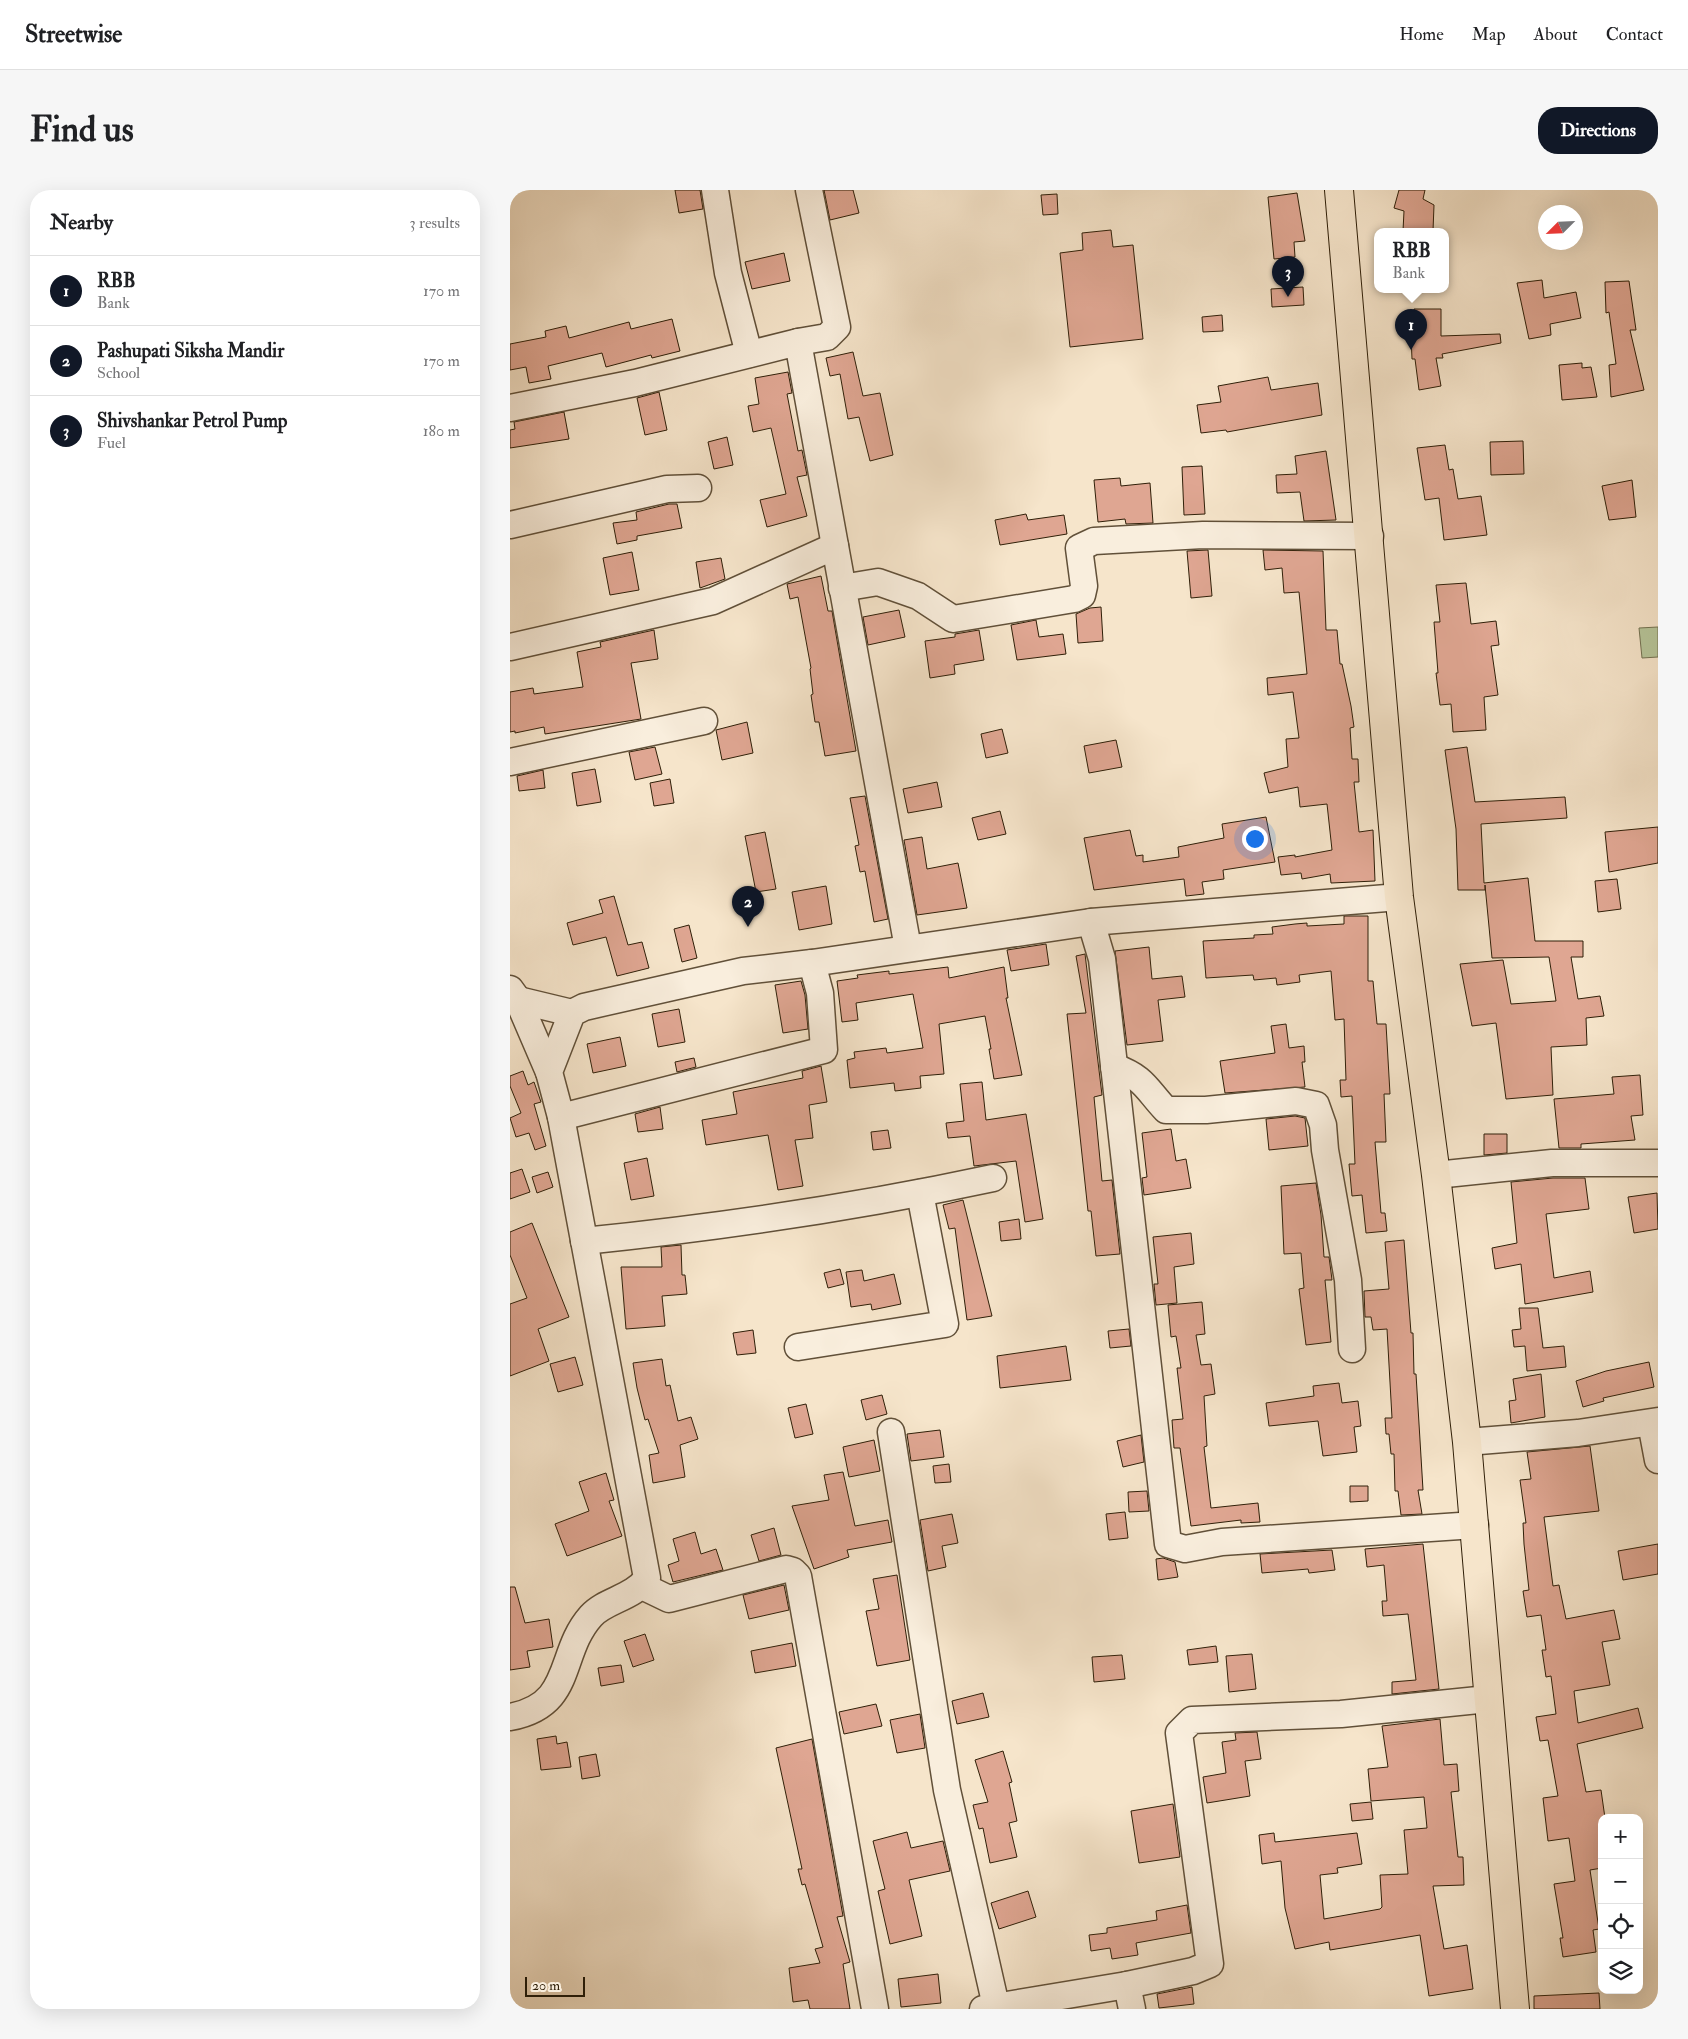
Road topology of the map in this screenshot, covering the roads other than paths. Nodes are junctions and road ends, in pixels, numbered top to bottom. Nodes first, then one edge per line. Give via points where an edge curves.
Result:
1 (715, 190) edge
2 (809, 190) edge
3 (1339, 190) edge
4 (798, 342) junction
5 (749, 354) junction
6 (510, 408) edge
7 (698, 488) dead end
8 (510, 526) edge
9 (1370, 536) junction
10 (835, 546) junction
11 (842, 588) junction
12 (510, 647) edge
13 (704, 721) dead end
14 (510, 762) edge
15 (1399, 897) junction
16 (1091, 922) junction
17 (908, 948) junction
18 (812, 963) junction
19 (514, 994) edge
20 (572, 1014) junction
21 (1114, 1068) junction
22 (549, 1072) junction
23 (561, 1117) junction
24 (1658, 1163) edge
25 (1436, 1174) junction
26 (993, 1178) dead end
27 (920, 1193) junction
28 (584, 1242) junction
29 (798, 1347) dead end
30 (1352, 1350) dead end
31 (1655, 1422) edge
32 (891, 1432) dead end
33 (1467, 1442) junction
34 (1658, 1460) edge
35 (1475, 1525) junction
36 (642, 1586) junction
37 (1488, 1699) junction
38 (510, 1717) edge
39 (1130, 1997) edge
40 (989, 2008) edge
41 (875, 2009) edge
42 (1515, 2009) edge

1 - 5 street via 728,273
2 - 4 street via 837,327 827,337
3 - 9 main road
4 - 5 street
4 - 10 street
5 - 6 street via 635,383
7 - 8 street via 667,490
9 - 11 street via 1202,535 1094,541 1079,548 1084,586 1082,595 953,619 918,596 878,582
9 - 15 main road
10 - 11 street
10 - 12 street via 713,601
11 - 17 street
13 - 14 street
15 - 16 street
15 - 25 main road
16 - 17 street
16 - 21 street via 1102,959
17 - 18 street
18 - 20 street via 743,971 584,1007
18 - 23 street via 820,993 824,1050
19 - 20 street
19 - 22 street
20 - 22 street
21 - 30 street via 1129,1072 1149,1087 1166,1110 1206,1110 1296,1101 1316,1105 1323,1125 1348,1280
21 - 35 street via 1168,1544 1185,1549 1222,1542
22 - 23 street
23 - 28 street
24 - 25 street via 1552,1163
25 - 33 main road
26 - 27 street
27 - 28 street via 687,1231
27 - 29 street via 945,1324
28 - 36 street via 641,1536 647,1578
31 - 33 street via 1578,1433
31 - 34 street
32 - 40 street via 947,1790
33 - 35 main road
35 - 37 main road
36 - 38 street via 591,1615 568,1654 564,1676 552,1697 523,1715
36 - 41 street via 669,1599 786,1569 798,1576
37 - 39 street via 1341,1714 1192,1720 1179,1732 1210,1964
37 - 42 main road
39 - 40 street

